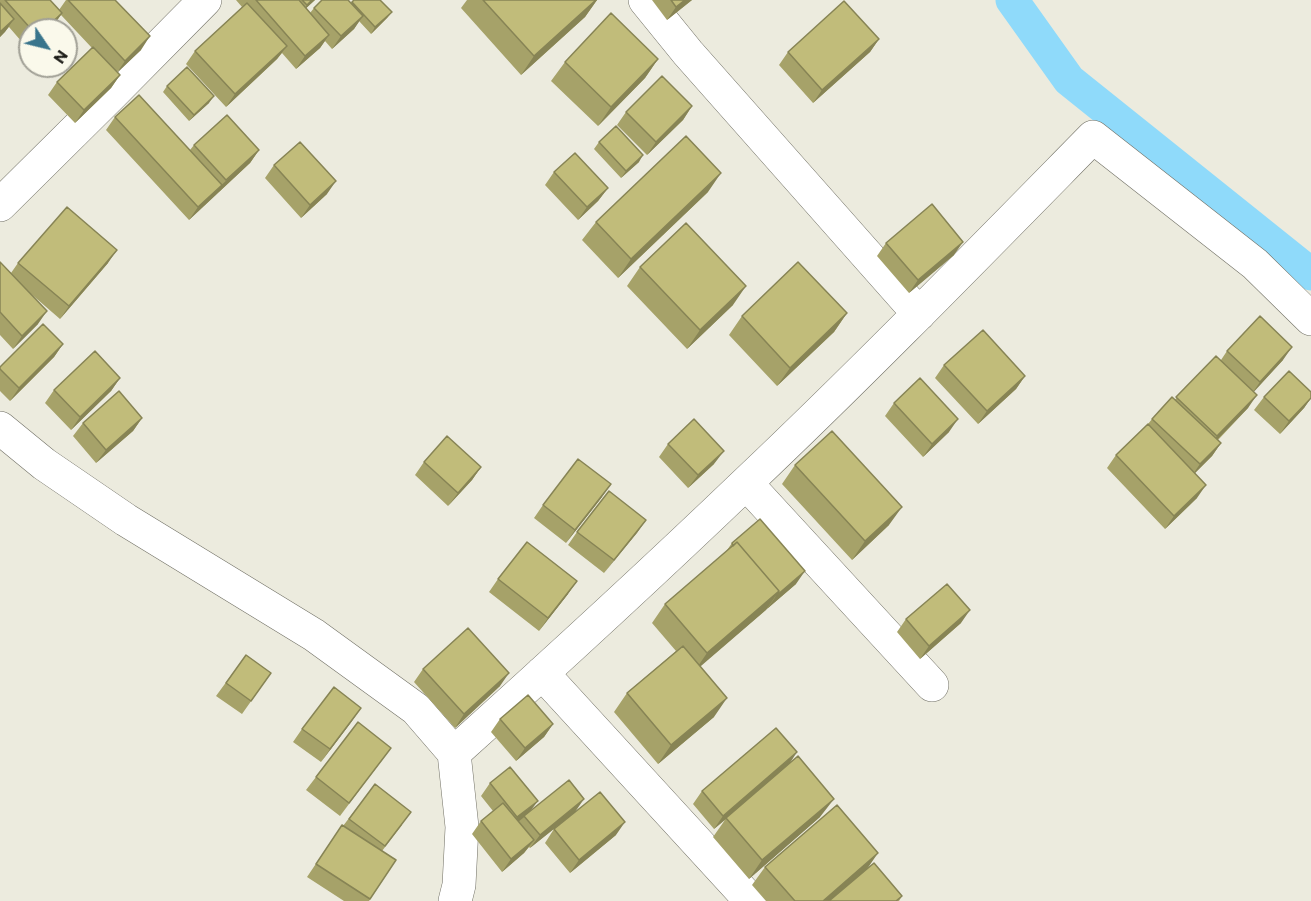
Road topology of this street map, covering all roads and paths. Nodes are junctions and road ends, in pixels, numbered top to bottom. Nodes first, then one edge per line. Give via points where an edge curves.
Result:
1 (205, 0) edge
2 (645, 0) edge
3 (0, 205) edge
4 (919, 314) junction
5 (1311, 319) edge
6 (0, 428) edge
7 (746, 483) junction
8 (542, 673) junction
9 (932, 685) dead end
10 (454, 753) junction
11 (455, 901) edge
12 (752, 901) edge

1 - 3 street
2 - 4 street
4 - 5 street via 1094,137 1255,264
4 - 7 street
6 - 10 street via 44,464 126,520 314,635 416,709
7 - 8 street
7 - 9 street
8 - 10 street
8 - 12 street
10 - 11 street via 462,827

